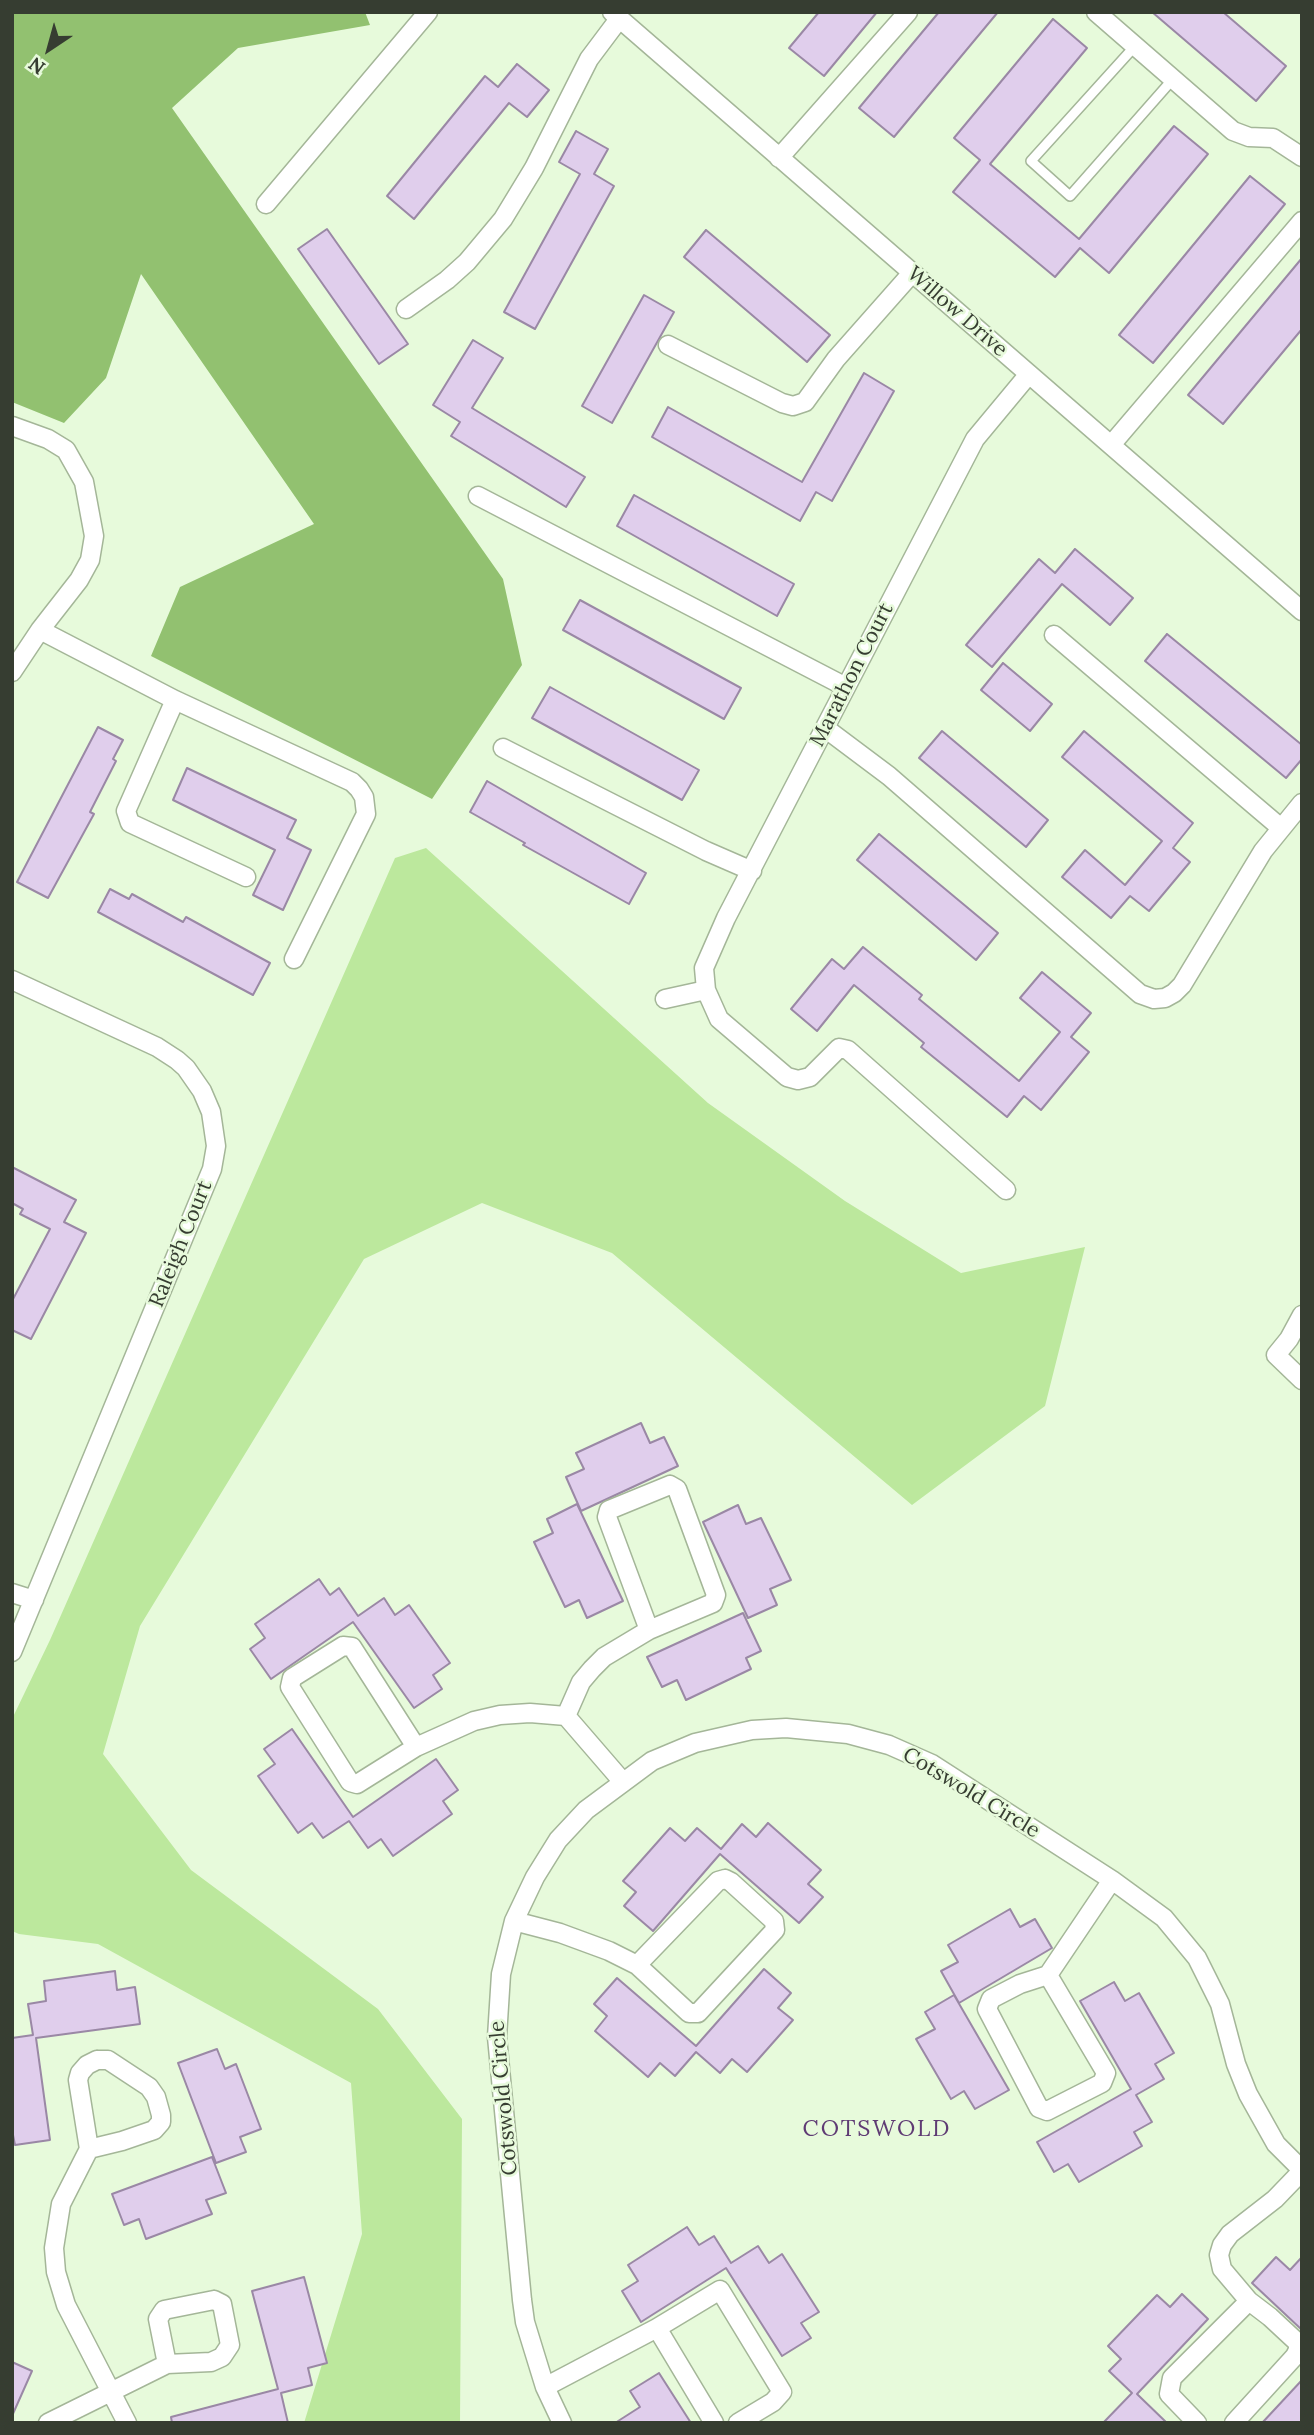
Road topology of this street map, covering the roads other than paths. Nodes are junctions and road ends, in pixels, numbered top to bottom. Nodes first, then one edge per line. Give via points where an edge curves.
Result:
1 (428, 12) edge
2 (908, 12) edge
3 (1096, 12) edge
4 (616, 15) edge
5 (1135, 46) junction
6 (1173, 79) junction
7 (779, 158) junction
8 (1302, 158) edge
9 (266, 204) dead end
10 (1302, 221) edge
11 (912, 273) junction
12 (406, 309) dead end
13 (668, 345) dead end
14 (1029, 374) junction
15 (12, 426) edge
16 (1111, 445) junction
17 (478, 496) dead end
18 (1302, 611) edge
19 (40, 630) junction
20 (1054, 635) dead end
21 (12, 672) edge
22 (846, 687) junction
23 (175, 701) junction
24 (825, 728) junction
25 (503, 748) dead end
26 (1302, 803) edge
27 (1281, 828) junction
28 (752, 871) junction
29 (246, 877) dead end
30 (294, 959) dead end
31 (12, 980) edge
32 (706, 990) junction
33 (665, 999) dead end
34 (1006, 1190) dead end
35 (1302, 1315) edge
36 (1302, 1380) edge
37 (12, 1593) edge
38 (34, 1600) junction
39 (649, 1630) junction
40 (12, 1652) edge
41 (566, 1716) junction
42 (416, 1747) junction
43 (623, 1782) junction
44 (1112, 1880) junction
45 (514, 1921) junction
46 (637, 1965) junction
47 (1048, 1975) junction
48 (89, 2148) junction
49 (1302, 2170) edge
50 (1249, 2301) junction
51 (657, 2328) junction
52 (167, 2364) junction
53 (545, 2387) junction
54 (110, 2392) junction
55 (48, 2423) edge
56 (127, 2423) edge
57 (562, 2423) edge
58 (714, 2423) edge
59 (738, 2423) edge
60 (1197, 2423) edge
61 (1234, 2423) edge

1 - 9 street
2 - 7 street
3 - 5 street
4 - 7 street, Willow Drive
4 - 12 street via 503,219 467,262
5 - 6 street
5 - 6 lane via 1031,161 1070,196
6 - 8 street via 1233,131 1273,138
7 - 11 street, Willow Drive
10 - 16 street
11 - 13 street via 836,359 805,402 793,406
11 - 14 street, Willow Drive
14 - 16 street, Willow Drive
14 - 22 street, Marathon Court via 975,439
15 - 19 street via 66,450 84,482 94,536 90,560 79,580
16 - 18 street, Willow Drive
17 - 22 street
19 - 21 street
19 - 23 street
20 - 27 street
22 - 24 street, Marathon Court
23 - 29 street via 126,811 130,823
23 - 30 street via 352,782 364,797 366,814
24 - 27 street via 889,776 1140,994 1154,999 1165,998 1182,985
24 - 28 street, Marathon Court
25 - 28 street
26 - 27 street
28 - 32 street, Marathon Court via 709,952 704,968
31 - 38 street, Raleigh Court via 177,1060 202,1091 216,1135 212,1169
32 - 33 street
32 - 34 street via 719,1019 787,1077 810,1077 839,1048 849,1049
35 - 36 street via 1276,1354
37 - 38 street
38 - 40 street, Raleigh Court
39 - 39 street via 607,1517 609,1510 670,1485 677,1489 716,1595 713,1603
39 - 41 street via 592,1669
41 - 42 street via 500,1715 474,1721
41 - 43 street
42 - 42 street via 352,1647 342,1646 292,1678 290,1687 351,1782 363,1781
43 - 44 street, Cotswold Circle via 666,1754 725,1735 786,1728 848,1734 932,1764
43 - 45 street, Cotswold Circle via 586,1810 558,1840
44 - 47 street
44 - 49 street, Cotswold Circle via 1164,1918 1197,1958 1220,2004 1248,2094 1276,2144
45 - 46 street via 560,1933
45 - 53 street, Cotswold Circle via 501,1974 497,2037 525,2322
46 - 46 street via 724,1879 774,1921 775,1930 698,2013 690,2013
47 - 47 street via 991,1999 987,2009 1039,2108 1047,2111 1102,2083 1105,2073
48 - 48 street via 80,2073 97,2060 108,2060 149,2087 161,2122 144,2134
48 - 54 street via 61,2204 54,2248 56,2272 66,2305
49 - 50 street via 1222,2245 1222,2269
50 - 60 street via 1172,2378 1169,2394
50 - 61 street via 1298,2343 1298,2350
51 - 53 street
51 - 58 street
51 - 59 street via 720,2290 782,2392
52 - 52 street via 158,2319 164,2310 214,2300 222,2304 230,2345 222,2357 211,2362
52 - 54 street
53 - 57 street, Cotswold Circle
54 - 55 street
54 - 56 street

